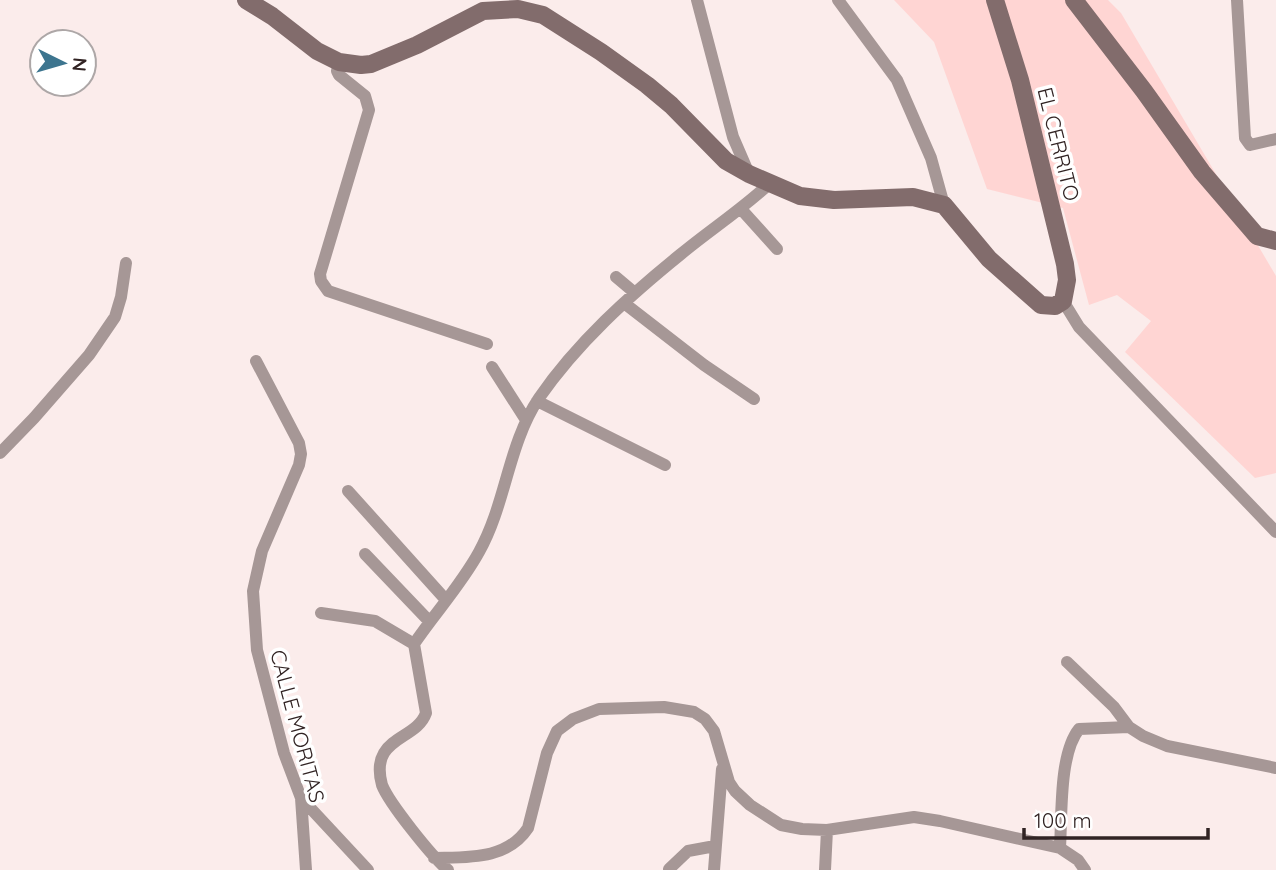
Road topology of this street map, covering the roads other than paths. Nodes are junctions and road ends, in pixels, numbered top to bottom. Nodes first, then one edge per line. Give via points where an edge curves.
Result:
1 (246, 0) edge
2 (696, 0) edge
3 (838, 0) edge
4 (995, 0) edge
5 (1074, 0) edge
6 (1237, 0) edge
7 (339, 62) junction
8 (1276, 139) edge
9 (749, 174) junction
10 (769, 184) junction
11 (944, 205) junction
12 (741, 209) junction
13 (1276, 241) edge
14 (777, 249) dead end
15 (126, 263) dead end
16 (616, 277) dead end
17 (635, 293) junction
18 (1063, 301) junction
19 (624, 303) junction
20 (487, 344) dead end
21 (256, 360) dead end
22 (492, 368) dead end
23 (754, 399) dead end
24 (537, 401) junction
25 (526, 420) junction
26 (0, 453) edge
27 (666, 465) dead end
28 (348, 491) dead end
29 (1276, 532) edge
30 (365, 554) dead end
31 (446, 600) junction
32 (321, 613) dead end
33 (429, 621) junction
34 (414, 644) junction
35 (1067, 662) dead end
36 (1129, 727) junction
37 (723, 761) junction
38 (1276, 768) edge
39 (301, 798) junction
40 (827, 830) junction
41 (715, 846) junction
42 (1060, 848) junction
43 (434, 858) junction
44 (669, 869) edge
45 (306, 870) edge
46 (368, 870) edge
47 (448, 870) edge
48 (714, 870) edge
49 (825, 870) edge
50 (1085, 870) edge

1 - 7 main road
2 - 9 street via 733,137
3 - 11 street via 897,80 931,158
4 - 18 main road, EL CERRITO via 1020,80 1065,264
5 - 13 main road via 1202,172 1257,236
6 - 8 street via 1246,142
7 - 9 main road via 371,64 483,11 518,9 543,15 647,86 726,161
7 - 20 street via 339,75 365,96 369,110 320,274 324,287
9 - 10 main road
10 - 11 main road via 827,200 913,197
10 - 12 street
11 - 18 main road via 989,259 1041,304 1055,306
12 - 14 street
12 - 17 street
15 - 26 street via 115,317 89,355
16 - 17 street
17 - 19 street
18 - 29 street via 1079,327
19 - 23 street
19 - 24 street via 582,345
21 - 39 street, CALLE MORITAS via 301,454 262,551 253,591 257,650
22 - 25 street
24 - 25 street
24 - 27 street
25 - 31 street via 479,552
28 - 31 street
30 - 33 street
31 - 33 street
32 - 34 street via 375,621
33 - 34 street
34 - 43 street via 426,713 423,721 384,753 379,774 383,788
35 - 36 street
36 - 38 street via 1167,746
36 - 42 street via 1079,729 1072,739
37 - 40 street via 729,782 750,806 781,825
37 - 41 street
37 - 43 street via 714,731 694,712 664,707 599,709 557,731 528,828 512,846 492,854
39 - 45 street, CALLE MORITAS
39 - 46 street
40 - 42 street via 914,817
40 - 49 street
41 - 44 street via 688,851
41 - 48 street
42 - 50 street
43 - 47 street

